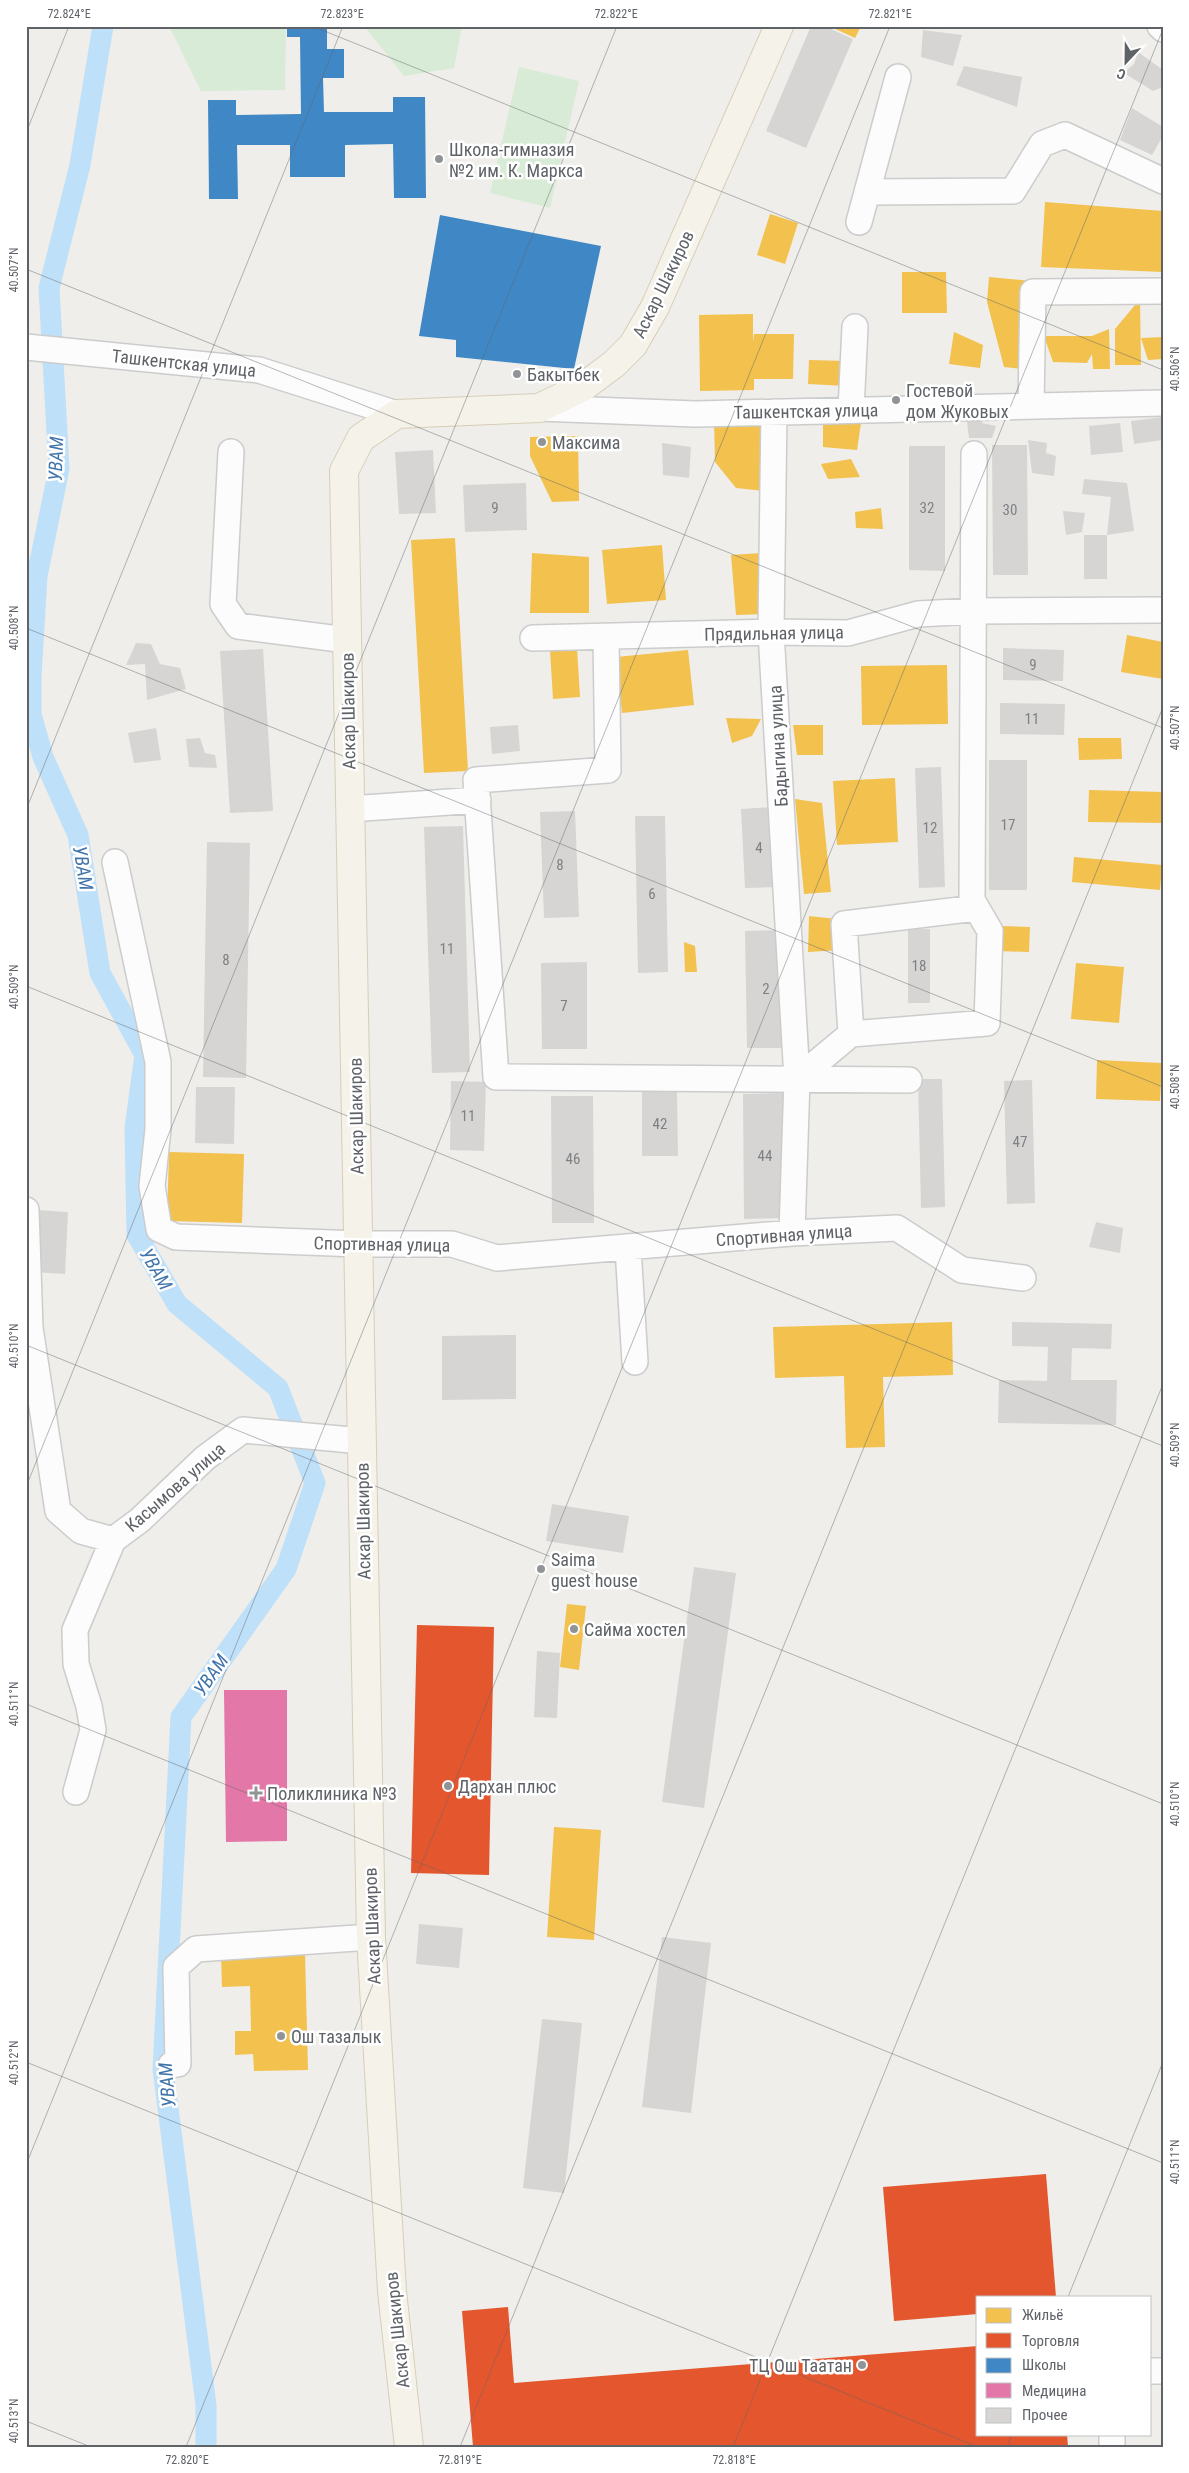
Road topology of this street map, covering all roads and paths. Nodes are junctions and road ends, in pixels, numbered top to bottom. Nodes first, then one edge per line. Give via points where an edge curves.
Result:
1 (779, 26) edge
2 (1160, 26) edge
3 (1163, 29) edge
4 (898, 77) dead end
5 (1163, 182) edge
6 (868, 192) junction
7 (859, 222) dead end
8 (1163, 291) edge
9 (855, 327) dead end
10 (26, 347) edge
11 (1163, 403) edge
12 (1030, 406) junction
13 (539, 408) junction
14 (851, 410) junction
15 (774, 412) junction
16 (397, 414) junction
17 (231, 452) dead end
18 (974, 454) dead end
19 (1163, 610) edge
20 (974, 611) junction
21 (771, 632) junction
22 (606, 637) junction
23 (532, 638) dead end
24 (347, 640) junction
25 (478, 800) junction
26 (350, 809) junction
27 (115, 862) dead end
28 (976, 908) junction
29 (851, 1034) junction
30 (797, 1080) junction
31 (909, 1080) dead end
32 (26, 1210) edge
33 (792, 1232) junction
34 (358, 1244) junction
35 (628, 1248) junction
36 (1023, 1278) dead end
37 (635, 1362) dead end
38 (362, 1441) junction
39 (113, 1540) junction
40 (76, 1792) dead end
41 (371, 1937) junction
42 (171, 2065) dead end
43 (409, 2447) edge

1 - 13 main road, Аскар Шакиров via 655,307 633,345 614,364 583,386
2 - 3 street
4 - 6 street
5 - 6 street via 1065,135 1042,144 1014,191
6 - 7 street
8 - 12 street via 1033,292
9 - 14 street
10 - 16 street, Ташкентская улица via 259,370
11 - 12 street, Ташкентская улица
12 - 14 street, Ташкентская улица
13 - 15 street, Ташкентская улица via 695,414
13 - 16 main road, Аскар Шакиров
14 - 15 street, Ташкентская улица
15 - 21 street, Бадыгина улица
16 - 24 main road, Аскар Шакиров via 361,438 344,471
17 - 24 street via 223,604 238,626
18 - 20 street
19 - 20 street, Прядильная улица
20 - 21 street, Прядильная улица via 918,614 848,632
20 - 28 street via 972,900
21 - 22 street, Прядильная улица
21 - 30 street, Бадыгина улица
22 - 23 street, Прядильная улица
22 - 25 street via 608,770 476,780
24 - 26 main road, Аскар Шакиров
25 - 26 street
25 - 30 street via 496,1077
26 - 34 main road, Аскар Шакиров
27 - 34 street, Спортивная улица via 158,1062 158,1129 152,1186 159,1229 176,1237
28 - 29 street via 844,924
28 - 29 street via 990,931 987,1023
29 - 30 street
30 - 31 street
30 - 33 street, Бадыгина улица
32 - 39 street, Касымова улица via 30,1328 58,1511 81,1531
33 - 35 street, Спортивная улица
33 - 36 street, Спортивная улица via 897,1228 962,1270
34 - 35 street, Спортивная улица via 452,1244 497,1258
34 - 38 main road, Аскар Шакиров
35 - 37 street
38 - 39 street, Касымова улица via 243,1430 205,1458 140,1520
38 - 41 main road, Аскар Шакиров
39 - 40 street via 75,1630 76,1664 93,1730
41 - 42 street via 196,1949 176,1967 178,2064
41 - 43 main road, Аскар Шакиров via 392,2291

